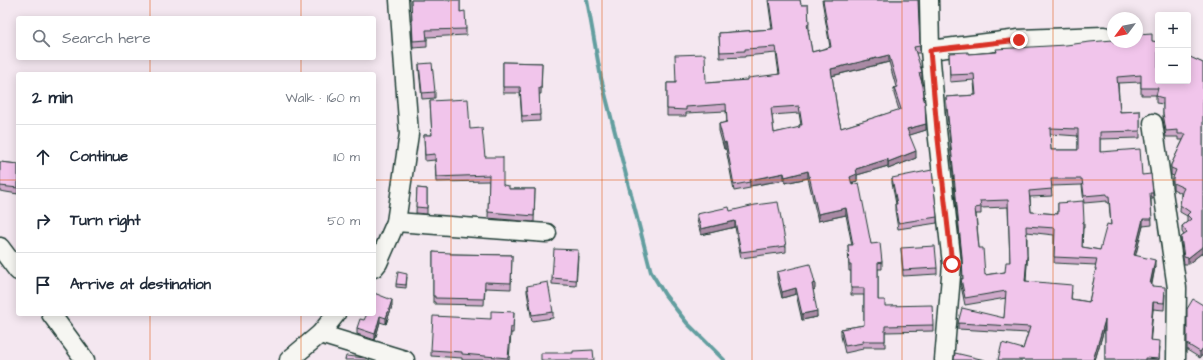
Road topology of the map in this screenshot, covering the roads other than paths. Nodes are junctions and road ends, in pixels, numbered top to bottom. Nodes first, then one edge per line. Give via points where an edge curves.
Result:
1 (400, 0) edge
2 (929, 0) edge
3 (1104, 36) dead end
4 (930, 50) junction
5 (1153, 123) dead end
6 (396, 222) junction
7 (547, 233) dead end
8 (0, 247) edge
9 (376, 266) edge
10 (16, 267) edge
11 (52, 316) edge
12 (334, 316) edge
13 (320, 334) junction
14 (85, 360) edge
15 (289, 360) edge
16 (405, 360) edge
17 (944, 360) edge
18 (1176, 360) edge

1 - 6 street via 410,134
2 - 4 street
3 - 4 street via 1019,40
4 - 17 street via 952,264
5 - 18 street via 1177,288
6 - 7 street
6 - 9 street
8 - 10 street
11 - 14 street
12 - 13 street
13 - 15 street
13 - 16 street

